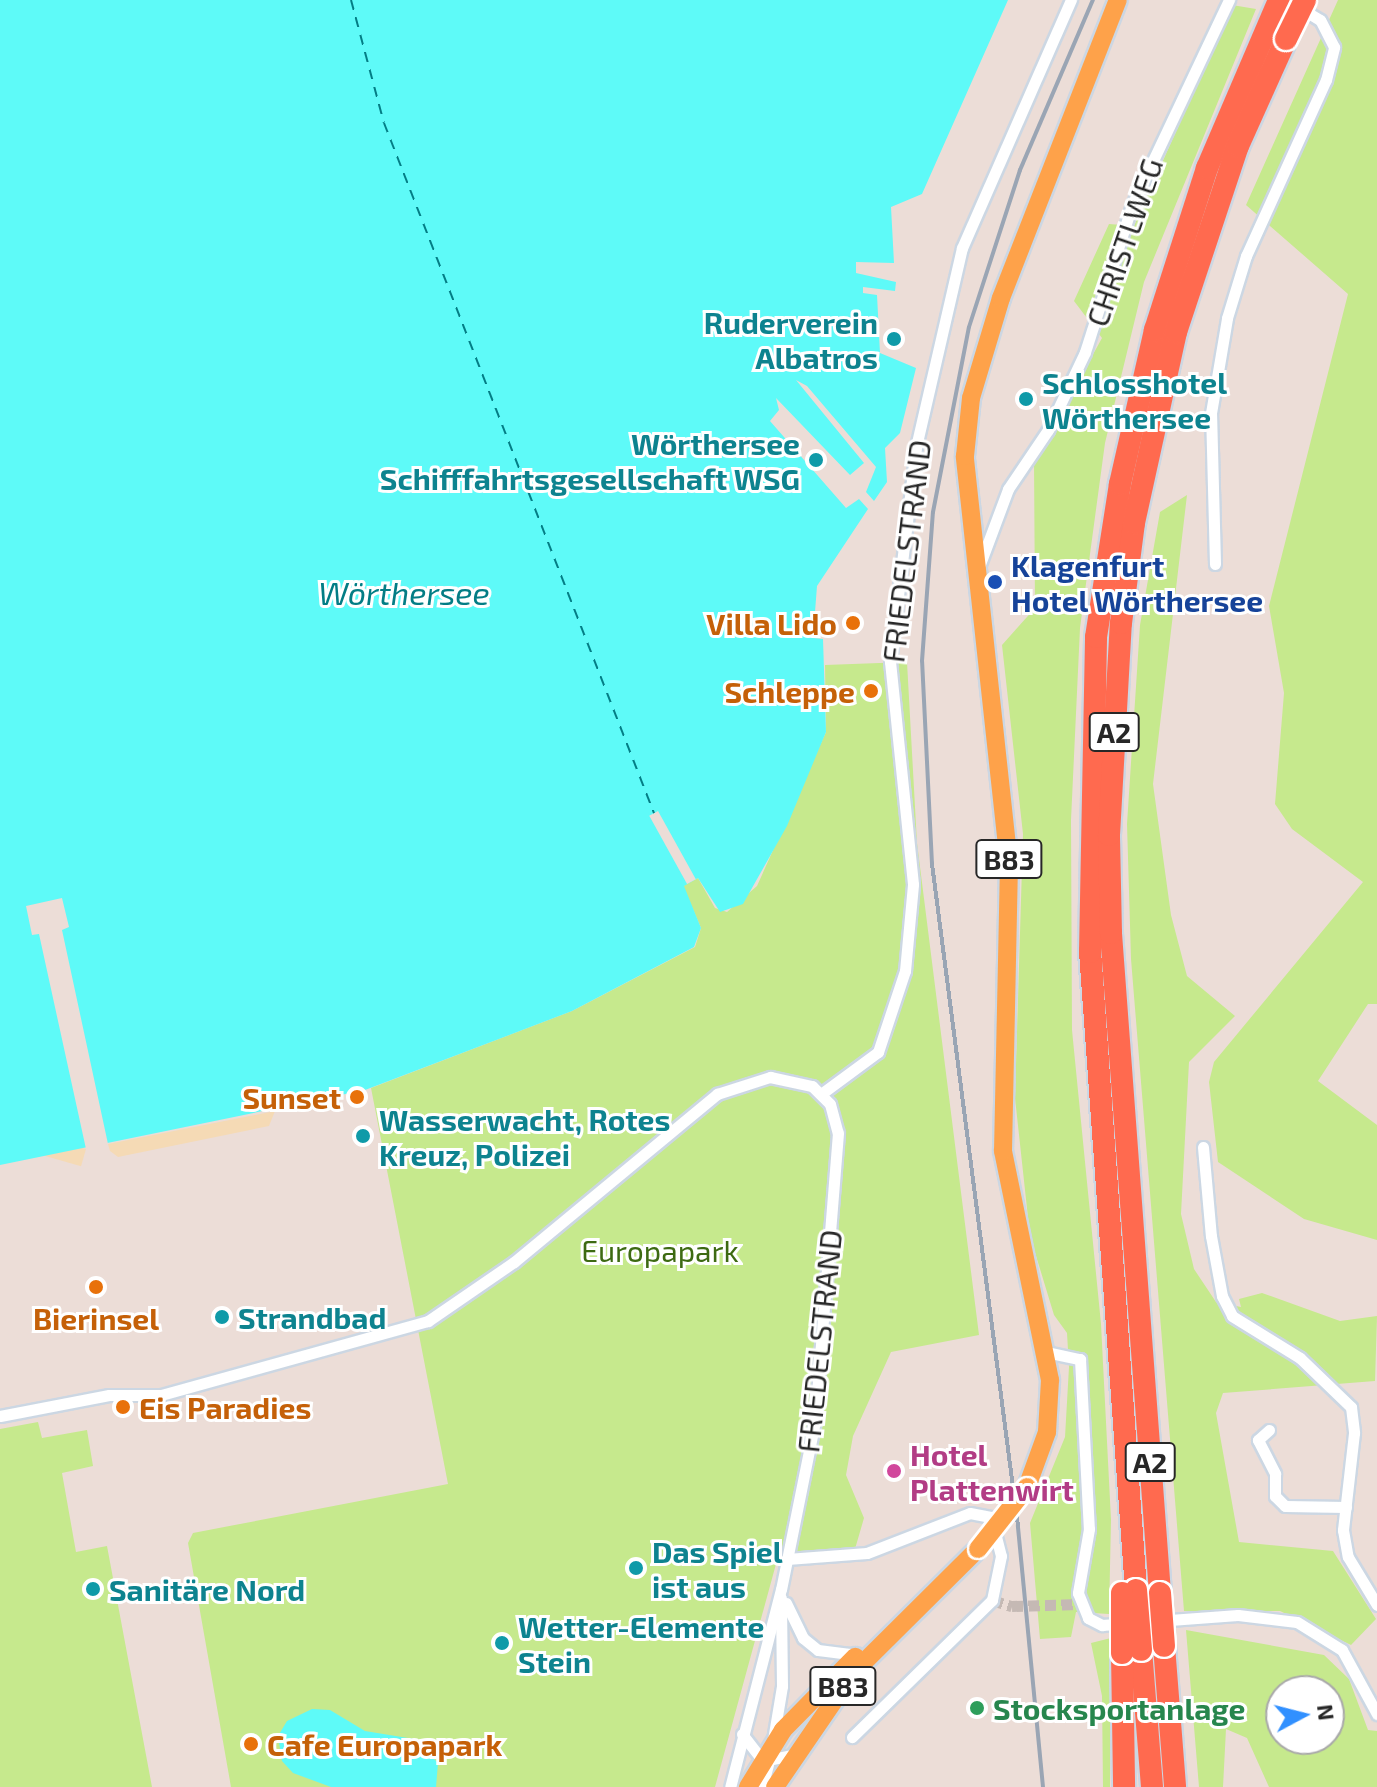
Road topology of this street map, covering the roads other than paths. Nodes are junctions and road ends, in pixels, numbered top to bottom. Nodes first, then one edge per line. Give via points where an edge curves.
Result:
1 (1071, 0) edge
2 (1118, 0) edge
3 (1229, 0) edge
4 (1279, 0) edge
5 (1286, 0) edge
6 (1305, 0) edge
7 (1215, 564) dead end
8 (978, 569) junction
9 (821, 1094) junction
10 (1203, 1147) dead end
11 (1046, 1352) junction
12 (0, 1416) edge
13 (1269, 1430) dead end
14 (1346, 1507) junction
15 (787, 1559) junction
16 (781, 1589) junction
17 (1377, 1605) edge
18 (902, 1622) junction
19 (1132, 1651) junction
20 (858, 1655) junction
21 (1377, 1714) edge
22 (741, 1734) junction
23 (852, 1737) dead end
24 (792, 1755) junction
25 (768, 1757) junction
26 (730, 1787) edge
27 (748, 1787) edge
28 (762, 1787) edge
29 (775, 1787) edge
30 (1124, 1787) edge
31 (1152, 1787) edge
32 (1175, 1787) edge

1 - 9 street, FRIEDELSTRAND via 962,248 916,447 890,662 913,884 905,971 878,1052
2 - 8 main road, B83 via 1033,204 978,366 965,456
3 - 8 street, CHRISTLWEG via 1132,205 1085,352 1048,430 1008,489
4 - 19 highway, A2, bridge via 1207,168 1155,330 1120,484 1096,637 1090,952 1132,1536
5 - 7 street via 1320,20 1334,47 1326,80 1246,256 1227,318 1211,413
6 - 32 highway, A2, bridge via 1238,146 1176,332 1134,523 1121,623 1109,835 1111,933
8 - 11 main road, B83 via 1009,864 1003,1151
9 - 12 street via 783,1078 753,1079 717,1094 514,1262 428,1321 161,1395 109,1395
9 - 15 street, FRIEDELSTRAND via 838,1133 831,1269 815,1421
10 - 14 street via 1211,1236 1232,1316 1300,1358 1351,1407 1354,1433
11 - 18 main road, B83, bridge via 1047,1432 1027,1487 978,1549
11 - 21 street via 1080,1359 1089,1529 1078,1593 1088,1618 1102,1625 1238,1615 1297,1622 1327,1635 1342,1650
13 - 14 street via 1258,1440 1260,1451 1285,1506
14 - 17 street via 1348,1557
15 - 16 street, FRIEDELSTRAND
15 - 23 street via 867,1553 970,1513 991,1517 1001,1556 992,1600
16 - 20 street via 803,1638 831,1654
16 - 22 street, FRIEDELSTRAND
16 - 25 street, FRIEDELSTRAND via 782,1686
18 - 20 main road, B83
18 - 24 main road, B83 via 826,1706
19 - 30 highway
19 - 31 highway, A2
20 - 25 main road, B83 via 827,1681
22 - 25 street
22 - 26 street, FRIEDELSTRAND
24 - 25 street
24 - 29 main road, B83
25 - 27 main road, B83
25 - 28 street, FRIEDELSTRAND

